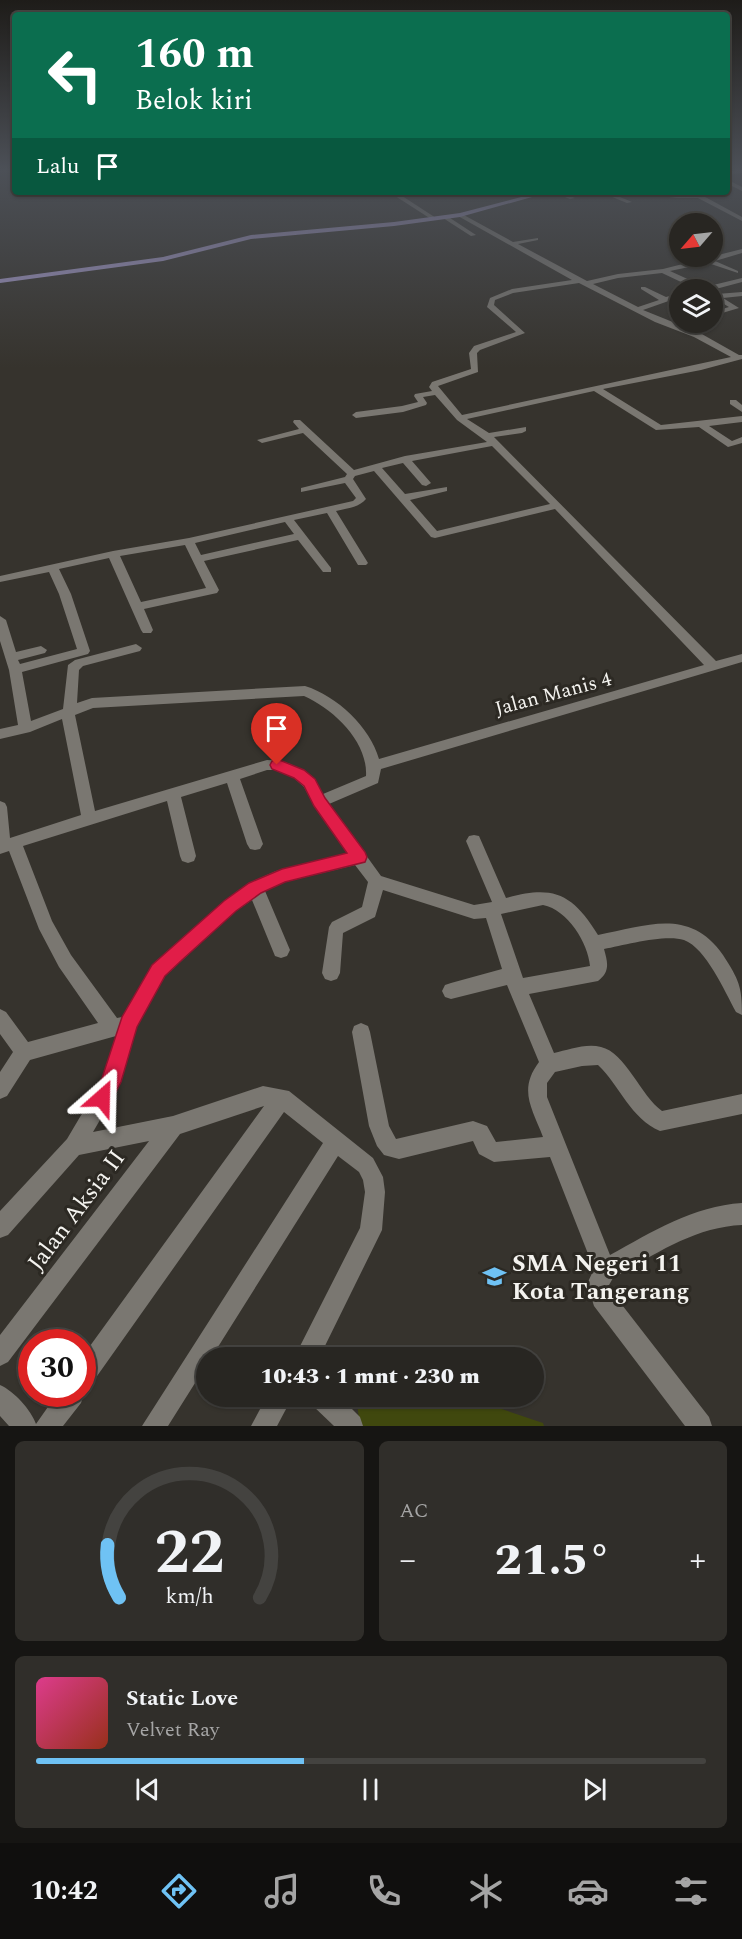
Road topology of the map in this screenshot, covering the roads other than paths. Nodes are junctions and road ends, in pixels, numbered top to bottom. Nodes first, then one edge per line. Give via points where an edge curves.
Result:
1 (275, 235) edge
2 (495, 235) edge
3 (536, 239) dead end
4 (511, 244) junction
5 (742, 251) edge
6 (729, 256) junction
7 (723, 258) edge
8 (742, 261) edge
9 (681, 267) edge
10 (723, 267) edge
11 (663, 271) junction
12 (736, 272) dead end
13 (633, 274) junction
14 (681, 279) edge
15 (0, 280) edge
16 (641, 280) dead end
17 (742, 280) edge
18 (583, 282) junction
19 (723, 284) edge
20 (643, 288) dead end
21 (742, 294) edge
22 (669, 295) edge
23 (723, 295) edge
24 (669, 298) edge
25 (723, 300) edge
26 (639, 309) junction
27 (723, 311) edge
28 (669, 324) edge
29 (692, 333) edge
30 (739, 359) edge
31 (596, 388) junction
32 (437, 393) junction
33 (733, 402) dead end
34 (742, 409) edge
35 (356, 415) dead end
36 (460, 418) junction
37 (742, 418) edge
38 (701, 424) junction
39 (523, 429) dead end
40 (262, 440) dead end
41 (491, 440) junction
42 (742, 440) edge
43 (405, 459) junction
44 (375, 466) junction
45 (350, 477) junction
46 (426, 483) dead end
47 (443, 489) dead end
48 (305, 490) dead end
49 (403, 498) junction
50 (557, 505) junction
51 (331, 510) junction
52 (289, 520) junction
53 (301, 536) junction
54 (189, 541) junction
55 (113, 554) junction
56 (197, 559) junction
57 (362, 563) dead end
58 (54, 567) junction
59 (327, 570) dead end
60 (0, 579) edge
61 (137, 607) junction
62 (0, 620) edge
63 (147, 630) dead end
64 (136, 648) dead end
65 (41, 650) dead end
66 (742, 658) edge
67 (13, 663) junction
68 (714, 667) junction
69 (69, 717) junction
70 (25, 728) junction
71 (0, 734) edge
72 (374, 766) junction
73 (232, 776) junction
74 (173, 794) junction
75 (319, 802) junction
76 (0, 807) edge
77 (89, 819) junction
78 (1, 824) edge
79 (474, 841) dead end
80 (255, 844) dead end
81 (6, 846) edge
82 (188, 856) dead end
83 (359, 857) junction
84 (376, 881) junction
85 (255, 888) junction
86 (496, 908) junction
87 (595, 943) junction
88 (281, 950) dead end
89 (331, 973) dead end
90 (514, 981) junction
91 (451, 991) dead end
92 (742, 1006) edge
93 (0, 1018) edge
94 (121, 1026) junction
95 (361, 1032) dead end
96 (24, 1052) junction
97 (549, 1064) junction
98 (0, 1089) edge
99 (282, 1098) junction
100 (742, 1104) edge
101 (172, 1126) junction
102 (74, 1146) junction
103 (333, 1146) junction
104 (556, 1146) junction
105 (742, 1214) edge
106 (0, 1227) edge
107 (605, 1270) junction
108 (312, 1347) edge
109 (0, 1354) edge
110 (96, 1358) edge
111 (0, 1397) edge
112 (62, 1407) edge
113 (274, 1407) edge
114 (332, 1407) edge
115 (17, 1423) edge
116 (48, 1426) edge
117 (154, 1426) edge
118 (263, 1426) edge
119 (351, 1426) edge
120 (700, 1426) edge

1 - 15 main road via 155,260
2 - 4 street
3 - 4 street
4 - 18 street
5 - 6 street
6 - 7 street
6 - 8 street
9 - 11 street
10 - 12 street
11 - 13 street
11 - 14 street
13 - 16 street
13 - 18 street
17 - 19 street
18 - 26 street
18 - 32 street via 512,291 492,300 492,308 521,333 477,348 473,353 475,370 435,384
20 - 22 street
21 - 23 street
24 - 26 street
25 - 27 street via 735,308
26 - 28 street
29 - 30 street
30 - 31 street
31 - 36 street
31 - 38 street via 662,429
32 - 35 street via 418,396 423,403 403,409
32 - 36 street
33 - 34 street
36 - 41 street
37 - 38 street
38 - 42 street via 731,445
39 - 41 street via 502,432
40 - 45 street via 301,426
41 - 43 street
41 - 50 street
43 - 44 street
43 - 46 street
44 - 45 street
44 - 49 street
45 - 48 street
45 - 51 street via 361,500
47 - 49 street
49 - 50 street via 435,535
50 - 68 street
51 - 52 street
51 - 57 street
52 - 53 street
52 - 54 street
53 - 56 street
53 - 59 street
54 - 55 street
54 - 56 street
55 - 58 street
55 - 61 street
56 - 61 street via 213,590
58 - 60 street
58 - 67 street via 84,651
61 - 63 street
62 - 67 street
64 - 69 street via 73,668
65 - 67 street
66 - 68 street, Jalan Manis 4
67 - 70 street
68 - 72 street, Jalan Manis 4
69 - 70 street
69 - 72 street via 92,703 305,691 324,698 352,725
69 - 77 street
70 - 71 street
72 - 75 street via 373,779
73 - 74 street
73 - 75 street via 277,765 304,777
73 - 80 street
74 - 77 street
74 - 82 street
75 - 83 street
76 - 78 street
77 - 81 street
78 - 81 street
79 - 86 street
81 - 94 street via 65,961
83 - 84 street
83 - 85 street via 282,876
84 - 86 street via 474,912
84 - 89 street via 369,912 338,927
85 - 88 street
85 - 94 street via 159,970
86 - 87 street via 542,897 556,900 568,908
86 - 90 street
87 - 90 street via 599,970 591,975
87 - 92 street via 686,932 705,946
90 - 91 street
90 - 97 street
93 - 96 street
94 - 96 street
94 - 102 street via 111,1082
95 - 104 street via 380,1126 391,1148 473,1131 480,1133 486,1147 494,1152
96 - 98 street
97 - 100 street via 603,1056 636,1099 660,1120
97 - 104 street via 537,1080 536,1090
99 - 101 street via 263,1096
99 - 103 street
99 - 110 street
101 - 102 street
101 - 109 street, Jalan Aksia II
102 - 106 street
103 - 108 street via 366,1165 373,1177 371,1230
103 - 117 street
104 - 107 street
105 - 107 street via 724,1215 681,1228
107 - 120 street via 598,1284 602,1298
111 - 115 street
112 - 116 street
113 - 118 street
114 - 119 street

